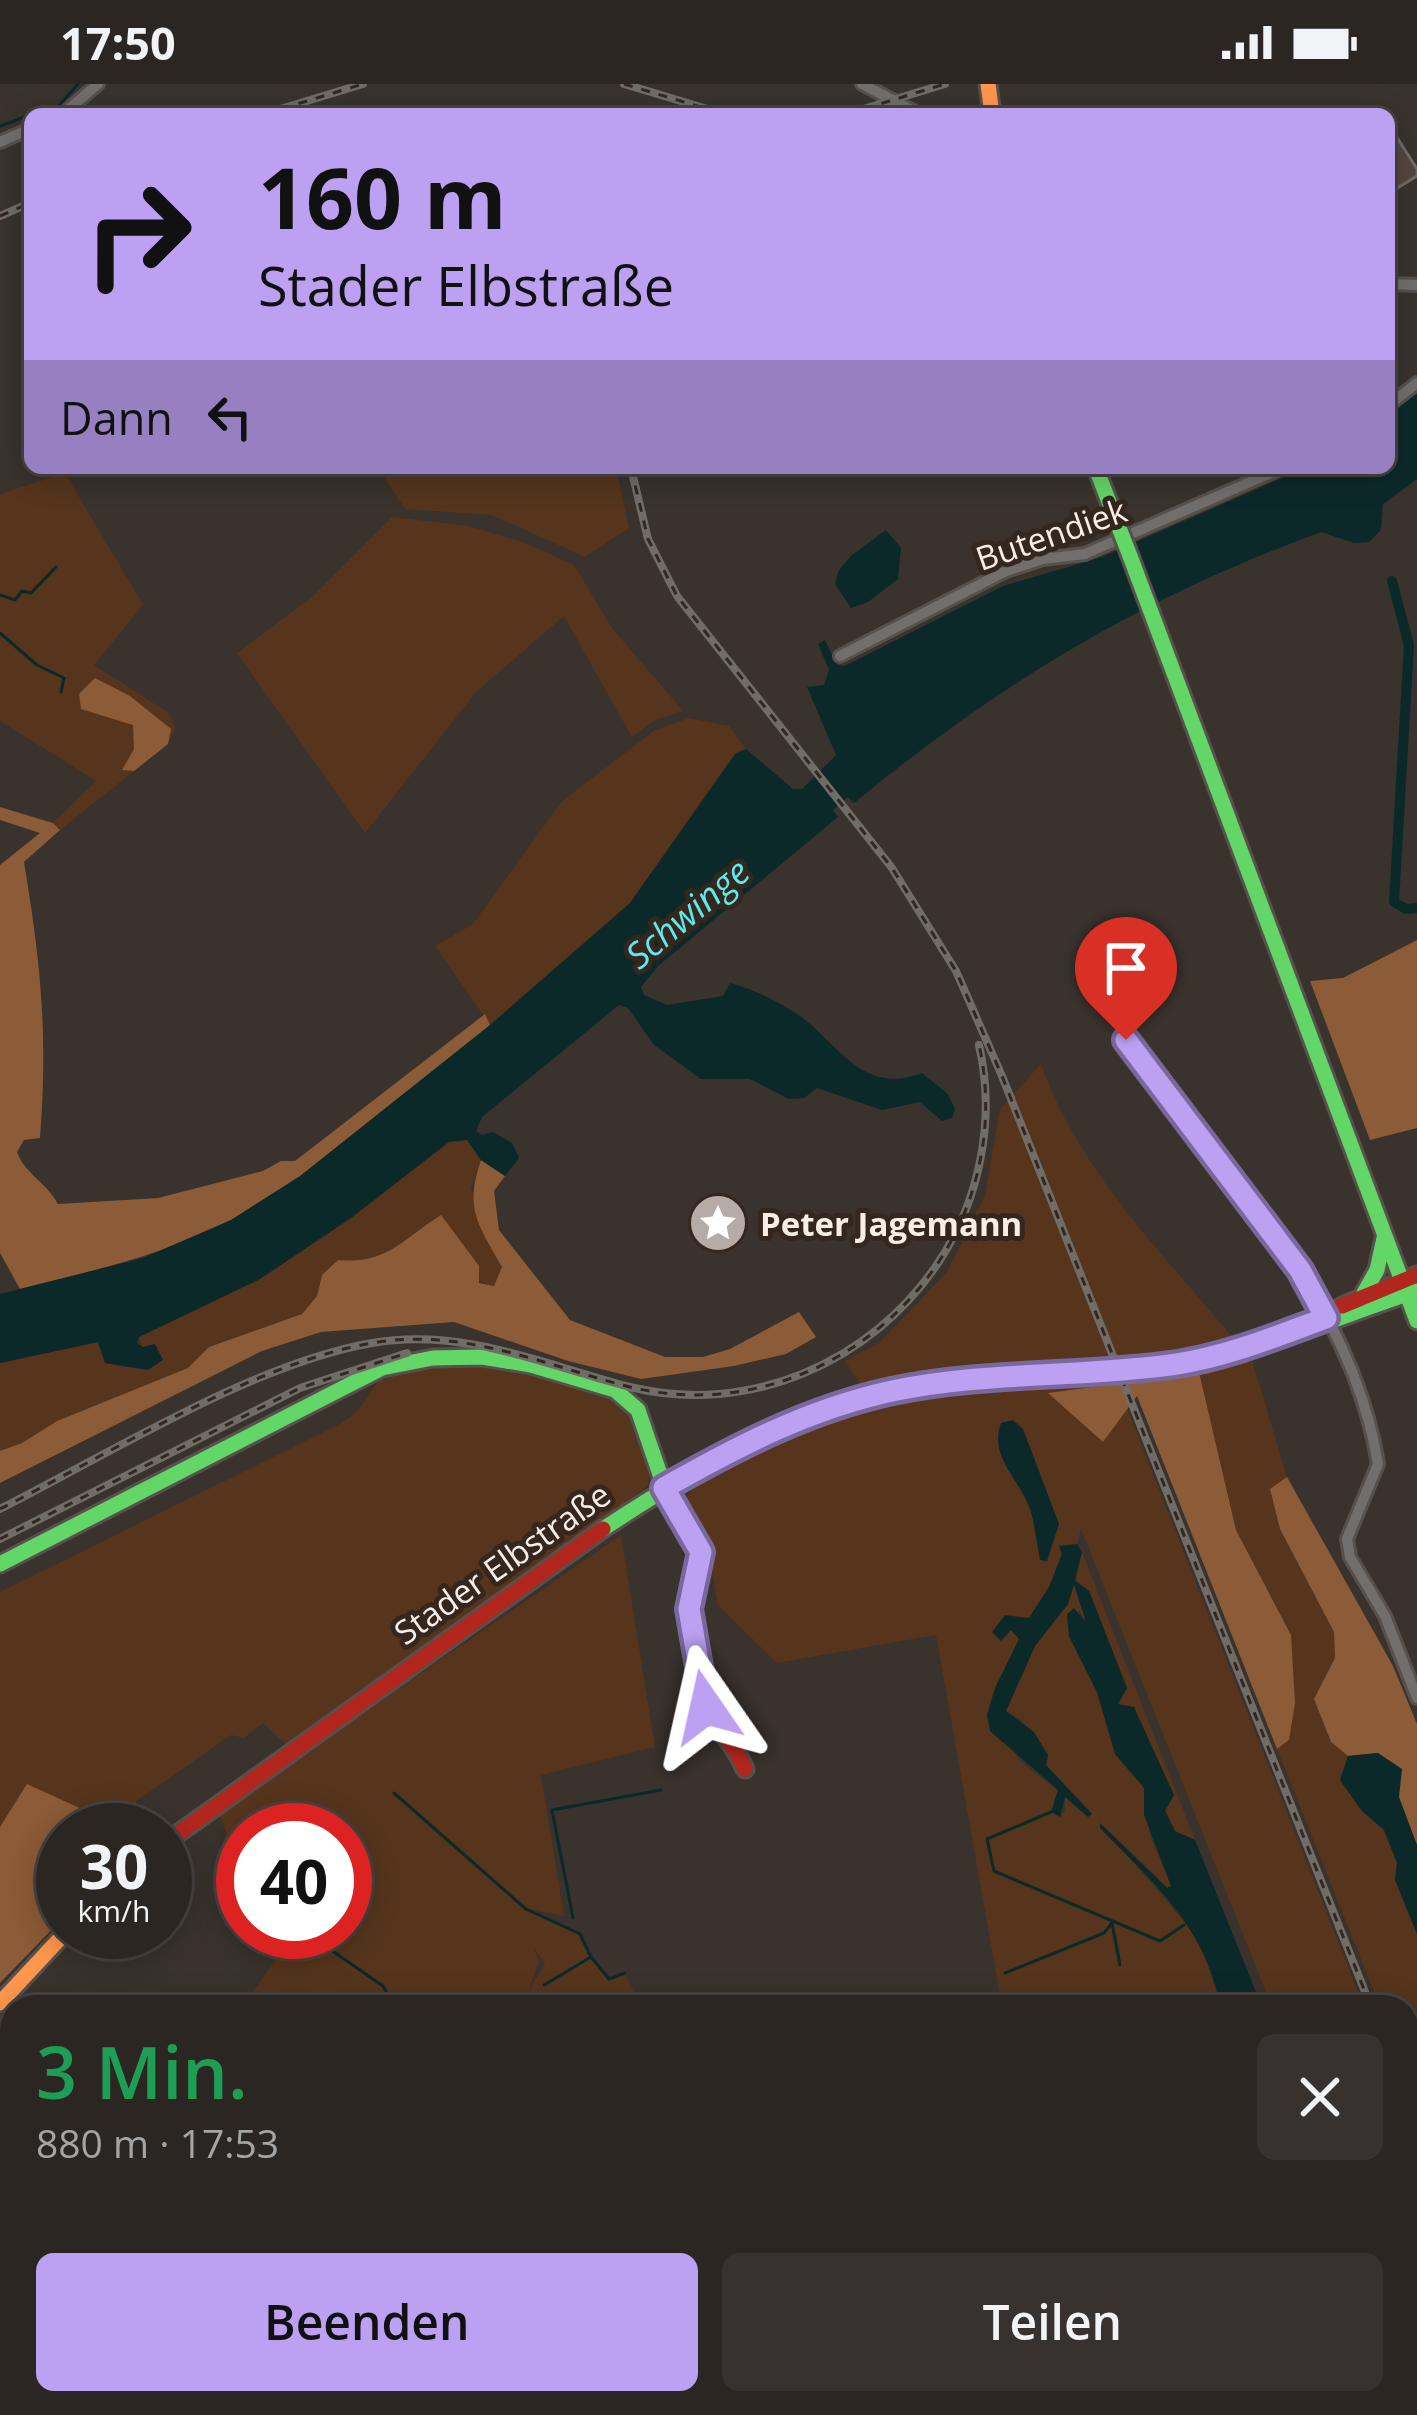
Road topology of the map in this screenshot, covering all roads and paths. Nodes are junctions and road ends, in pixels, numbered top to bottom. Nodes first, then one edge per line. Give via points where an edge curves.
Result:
1 (98, 84) edge
2 (862, 84) edge
3 (70, 108) edge
4 (908, 108) edge
5 (1099, 474) edge
6 (1268, 474) edge
7 (840, 656) dead end
8 (1126, 1040) dead end
9 (1384, 1235) junction
10 (1410, 1285) edge
11 (1363, 1294) junction
12 (1326, 1318) junction
13 (1417, 1322) edge
14 (664, 1488) junction
15 (0, 1564) edge
16 (1417, 1698) edge
17 (745, 1769) dead end
18 (192, 1823) edge
19 (40, 1959) edge
20 (7, 1995) edge

1 - 3 street
2 - 4 street
5 - 9 street, bridge
6 - 7 street, Butendiek via 1085,554 1006,571
8 - 12 street via 1300,1270
9 - 10 street
9 - 11 street
10 - 11 street, Stader Elbstraße
10 - 12 street, Stader Elbstraße
10 - 13 street
11 - 12 street, Stader Elbstraße
12 - 14 street, Stader Elbstraße via 1192,1361 987,1378 860,1399 770,1431
12 - 16 street via 1378,1464 1347,1539 1350,1557 1391,1629
14 - 15 street via 640,1416 618,1391 495,1355 417,1358 354,1380
14 - 17 street via 701,1552 689,1609 706,1707
14 - 18 street, Stader Elbstraße
19 - 20 street

